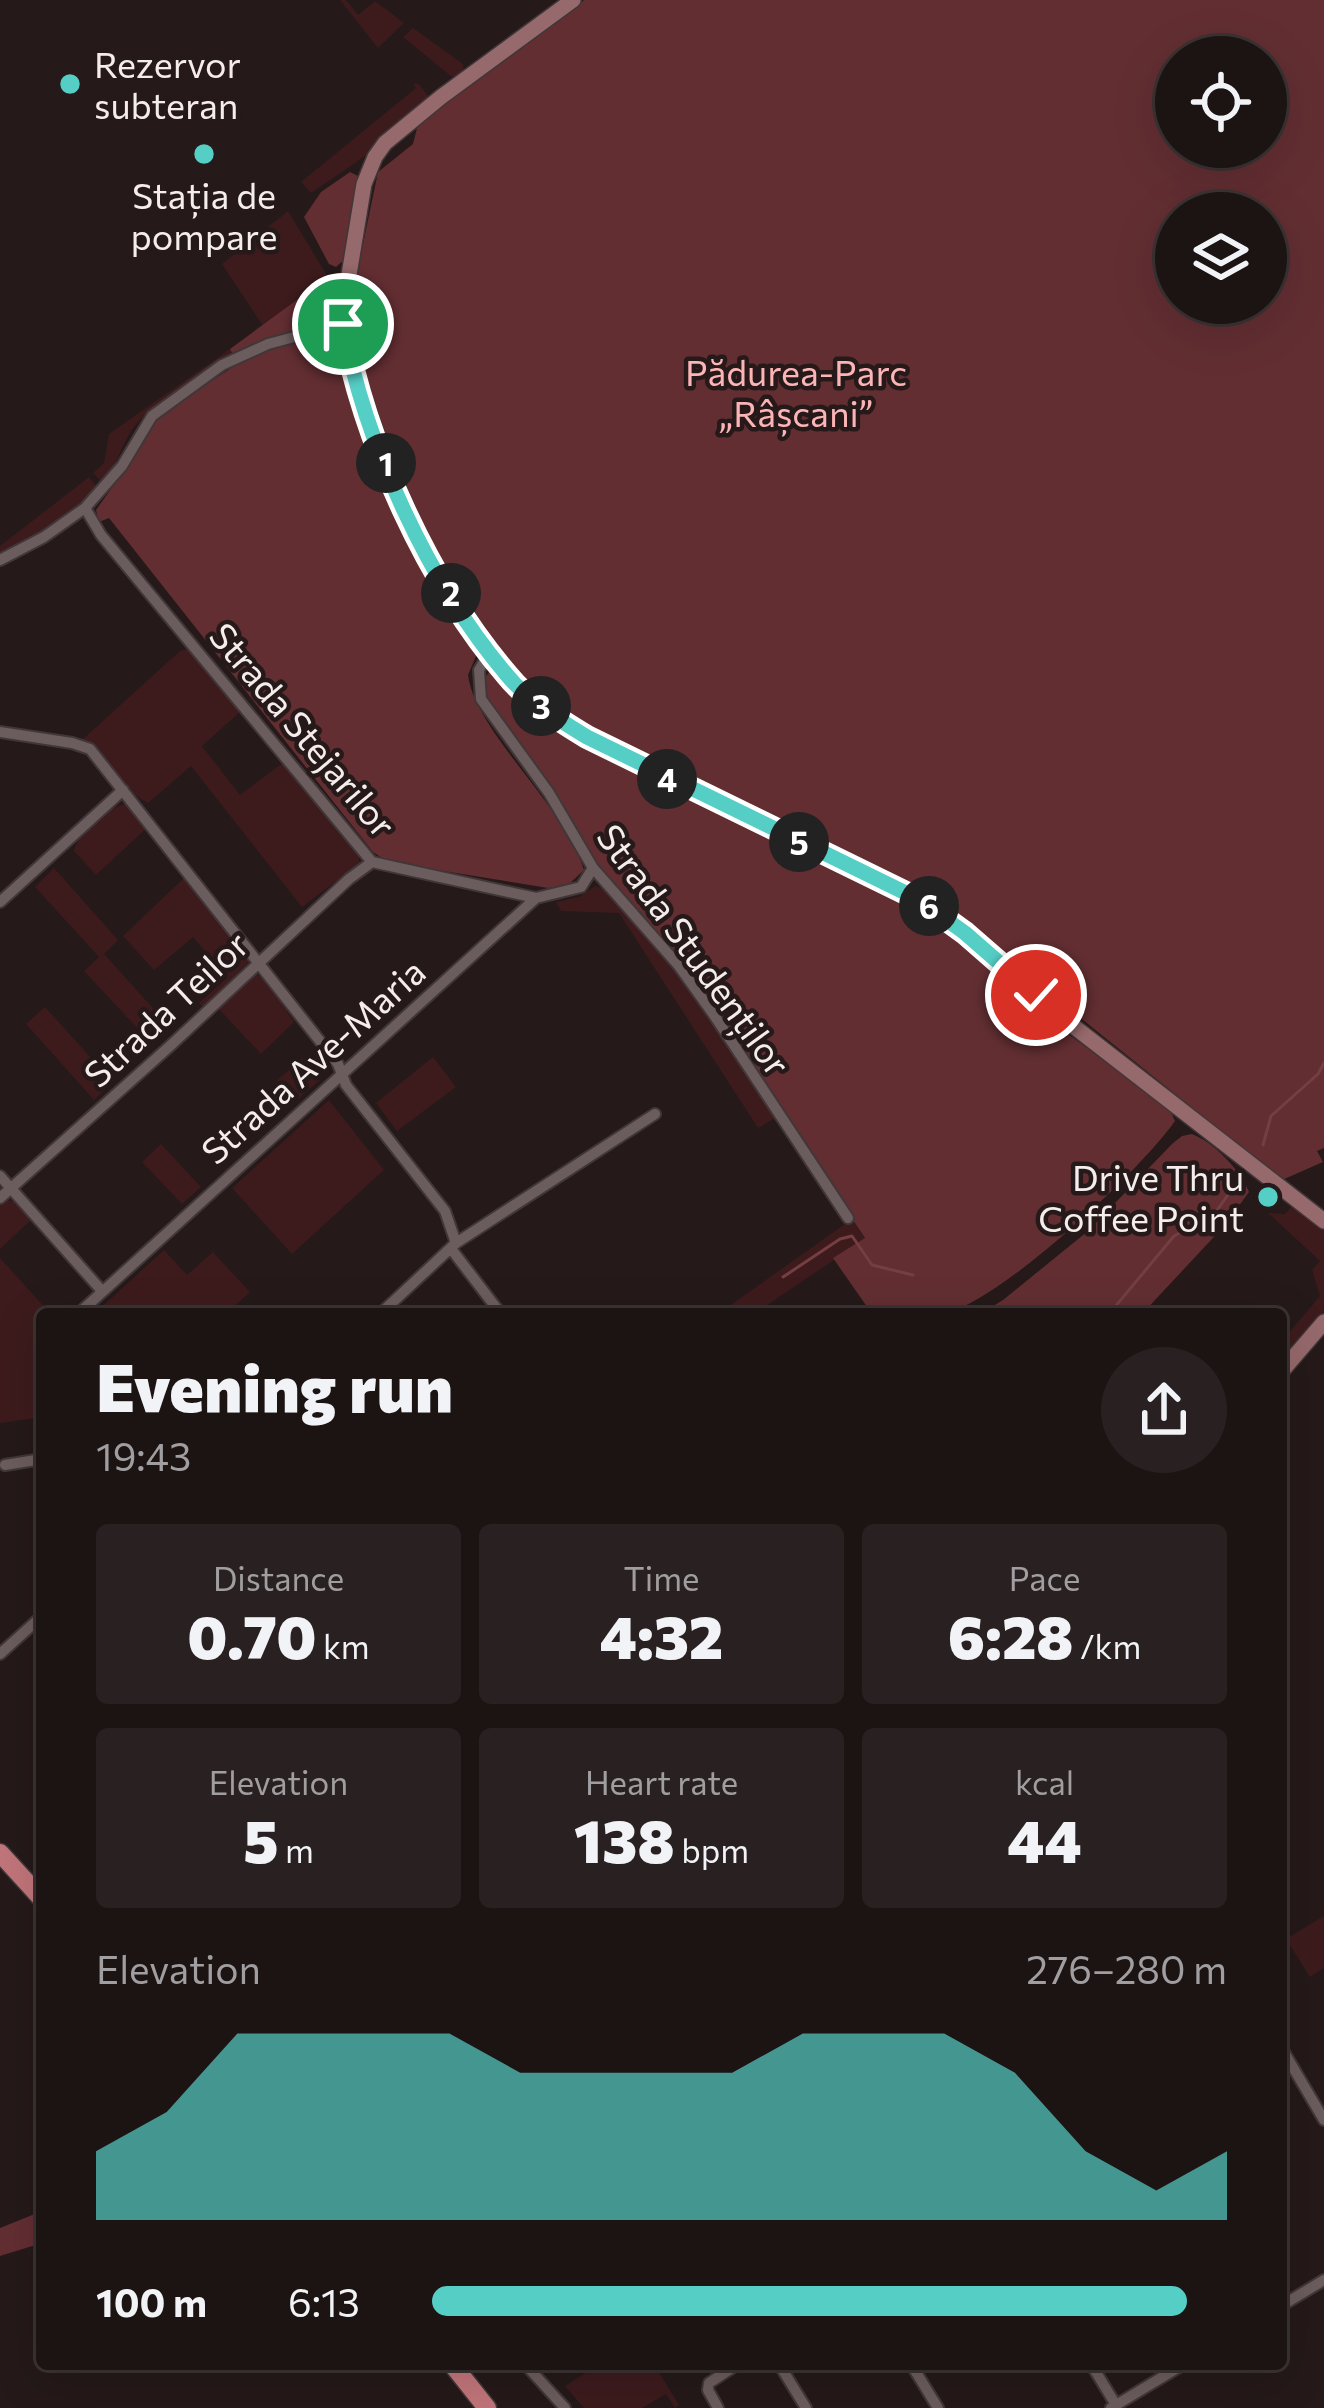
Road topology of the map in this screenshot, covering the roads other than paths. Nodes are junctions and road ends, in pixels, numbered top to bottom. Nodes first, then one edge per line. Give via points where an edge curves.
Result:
1 (573, 0) edge
2 (343, 324) junction
3 (86, 508) junction
4 (0, 560) edge
5 (490, 652) junction
6 (0, 732) edge
7 (123, 790) junction
8 (372, 862) junction
9 (593, 868) junction
10 (536, 898) junction
11 (0, 902) edge
12 (257, 964) junction
13 (340, 1074) junction
14 (655, 1114) dead end
15 (0, 1176) edge
16 (11, 1188) junction
17 (0, 1198) edge
18 (848, 1218) dead end
19 (1324, 1221) edge
20 (454, 1246) junction
21 (102, 1292) junction
22 (85, 1308) edge
23 (387, 1308) edge
24 (497, 1308) edge
25 (1324, 1322) edge
26 (1287, 1365) edge
27 (36, 1460) edge
28 (5, 1465) dead end
29 (36, 1621) edge
30 (0, 1654) edge
31 (0, 1853) edge
32 (36, 1884) edge
33 (1287, 2057) edge
34 (1324, 2120) edge
35 (1324, 2280) edge
36 (1287, 2302) edge
37 (457, 2370) edge
38 (532, 2370) edge
39 (730, 2370) edge
40 (783, 2370) edge
41 (915, 2370) edge
42 (1094, 2370) edge
43 (1174, 2370) edge
44 (1113, 2407) edge
45 (487, 2408) edge
46 (565, 2408) edge
47 (718, 2408) edge
48 (806, 2408) edge
49 (938, 2408) edge

1 - 2 main road via 380,150 364,184
2 - 3 street via 222,365 141,427 122,466
2 - 5 main road, Strada Studenților via 358,385 423,547
3 - 4 street
3 - 8 street, Strada Stejarilor
5 - 9 street, Strada Studenților via 479,670 481,699
5 - 19 main road, Strada Studenților via 527,695 587,737 929,906
6 - 7 street via 89,749
7 - 11 street
7 - 12 street
8 - 10 street, Strada Stejarilor
8 - 12 street, Strada Teilor
9 - 10 street, Strada Ave-Maria via 581,887
9 - 18 street, Strada Studenților via 679,966
10 - 13 street, Strada Ave-Maria
12 - 13 street
12 - 16 street, Strada Teilor
13 - 20 street via 445,1211
13 - 21 street, Strada Ave-Maria
14 - 20 street
15 - 16 street
16 - 17 street, Strada Teilor
16 - 21 street
20 - 23 street
20 - 24 street
21 - 22 street, Strada Ave-Maria
25 - 26 main road
27 - 28 street
29 - 30 street
31 - 32 main road
33 - 34 street
35 - 36 street
37 - 45 main road
38 - 46 street
39 - 47 street via 708,2386
40 - 48 street
41 - 49 street
42 - 44 street
43 - 44 street

